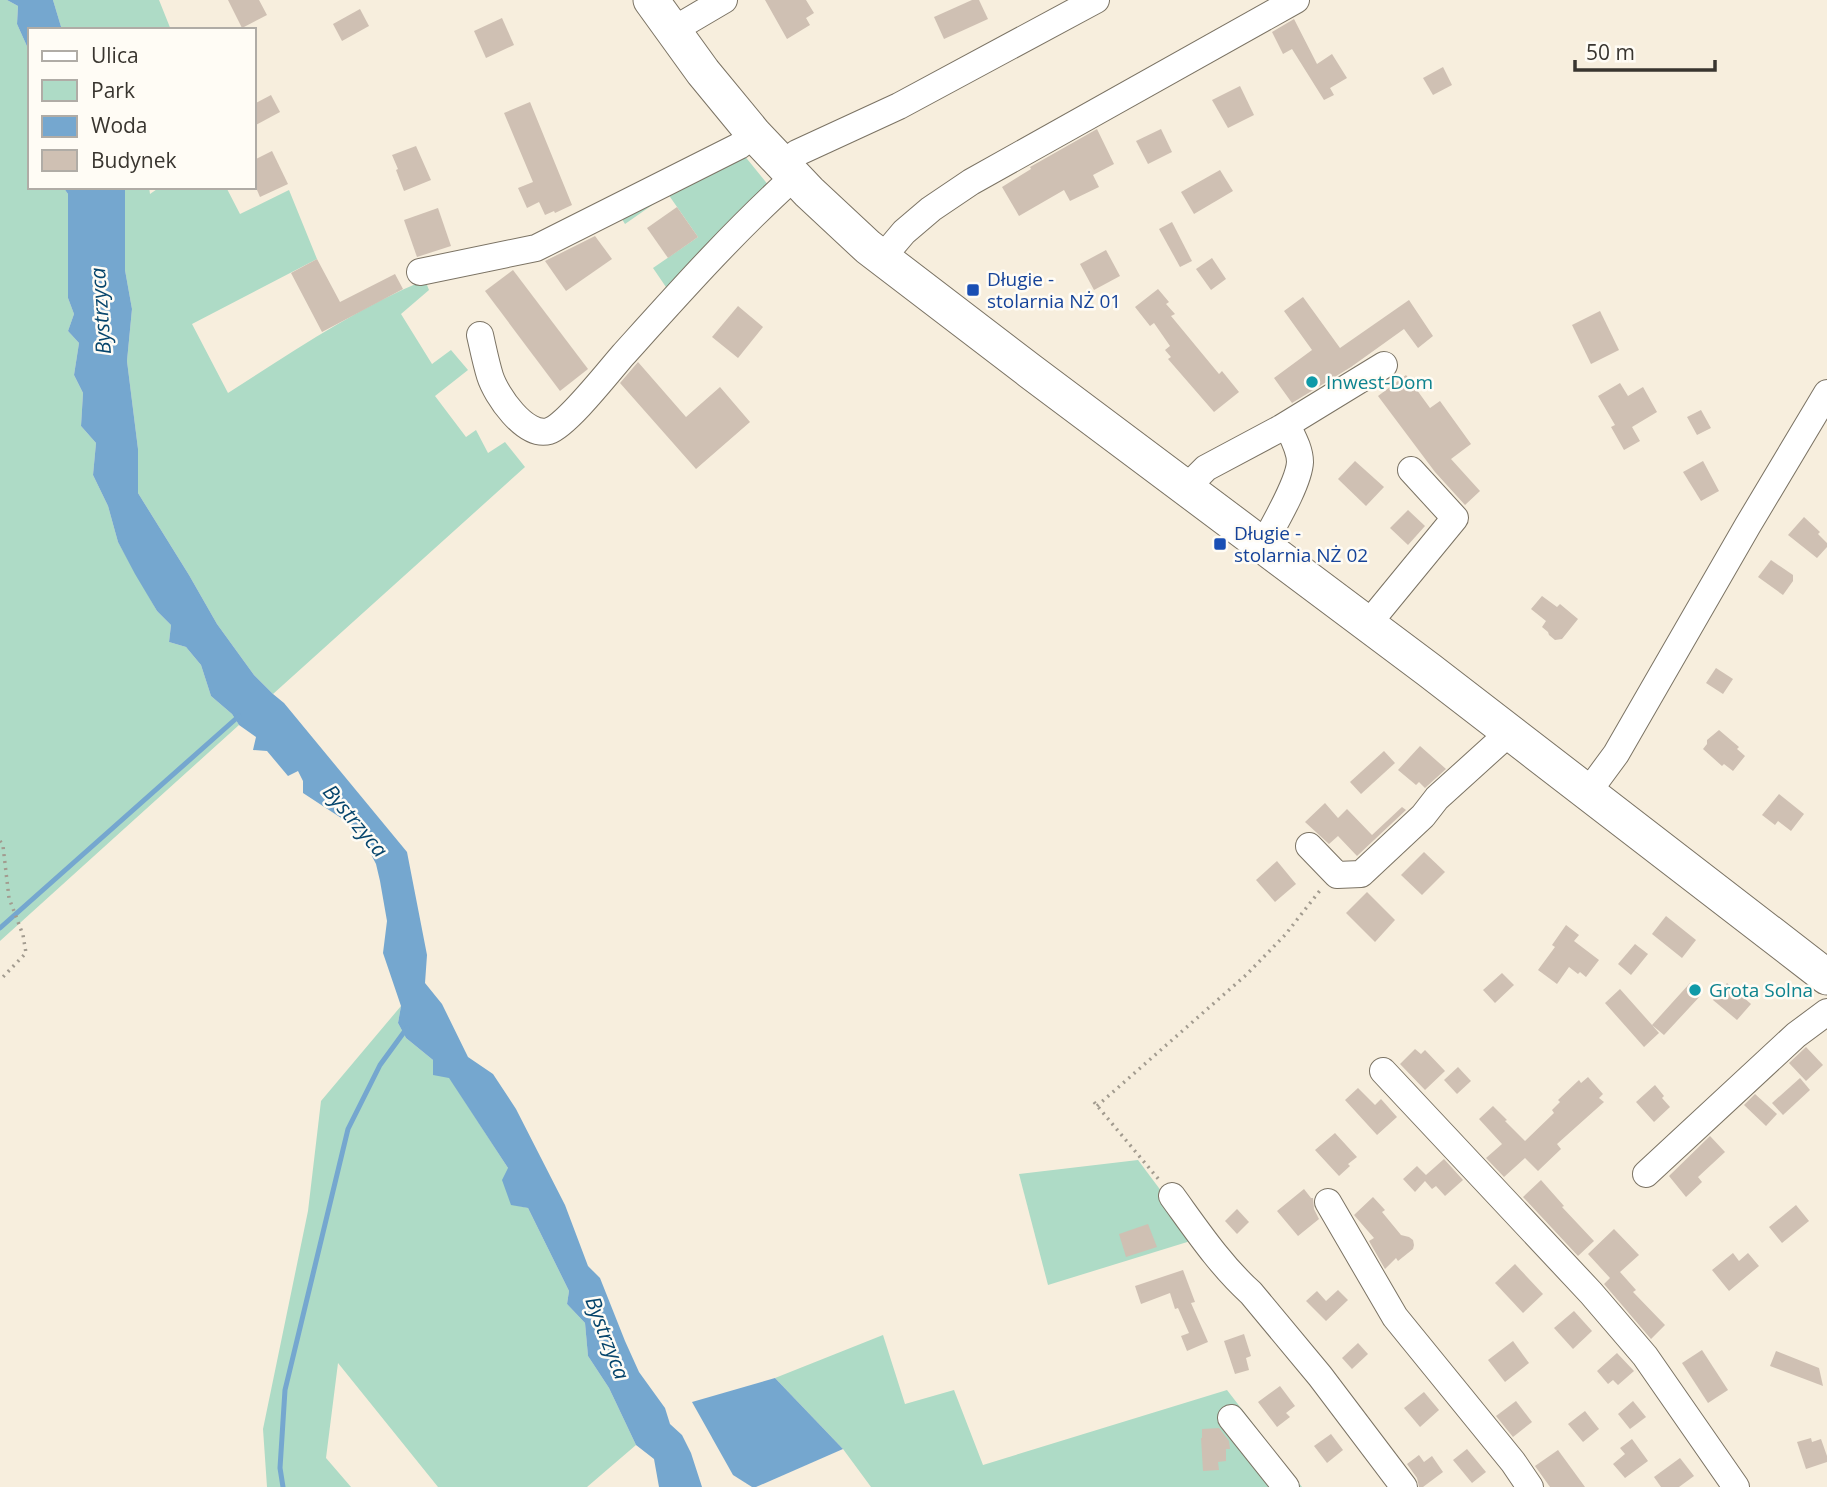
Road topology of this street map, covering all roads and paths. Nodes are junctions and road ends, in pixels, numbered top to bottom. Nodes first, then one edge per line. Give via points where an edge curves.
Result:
1 (651, 0) edge
2 (724, 0) edge
3 (1096, 0) edge
4 (1296, 0) edge
5 (673, 30) junction
6 (754, 134) junction
7 (788, 171) junction
8 (882, 258) junction
9 (420, 272) dead end
10 (480, 335) dead end
11 (1384, 365) dead end
12 (1827, 393) edge
13 (1287, 425) junction
14 (1411, 470) dead end
15 (1186, 488) junction
16 (1263, 545) junction
17 (1368, 624) junction
18 (1510, 732) junction
19 (1588, 792) junction
20 (0, 841) edge
21 (1309, 846) dead end
22 (1336, 875) junction
23 (1827, 976) edge
24 (0, 980) edge
25 (1827, 1012) edge
26 (1383, 1070) dead end
27 (1646, 1174) dead end
28 (1172, 1196) joint
29 (1328, 1202) dead end
30 (1231, 1418) dead end
31 (1286, 1487) edge
32 (1405, 1487) edge
33 (1530, 1487) edge
34 (1736, 1487) edge

1 - 5 main road
2 - 5 street
3 - 7 street via 899,106 797,153
4 - 8 street via 971,182 904,232
5 - 6 main road
6 - 7 main road
6 - 9 street via 739,146 536,248
7 - 8 main road
7 - 10 street via 766,202 587,398 548,432 522,424 510,411 491,379
8 - 15 main road
11 - 13 street
12 - 19 street via 1616,754
13 - 15 street via 1206,468
13 - 16 street via 1300,463
14 - 17 street via 1455,518
15 - 16 main road
16 - 17 main road
17 - 18 main road
18 - 19 main road
18 - 22 street via 1361,874
19 - 23 main road
20 - 24 path via 9,898 26,953
21 - 22 street
22 - 28 path via 1246,975 1096,1104
25 - 27 street via 1796,1035
26 - 34 street via 1645,1356
28 - 32 street
29 - 33 street via 1395,1317
30 - 31 street

